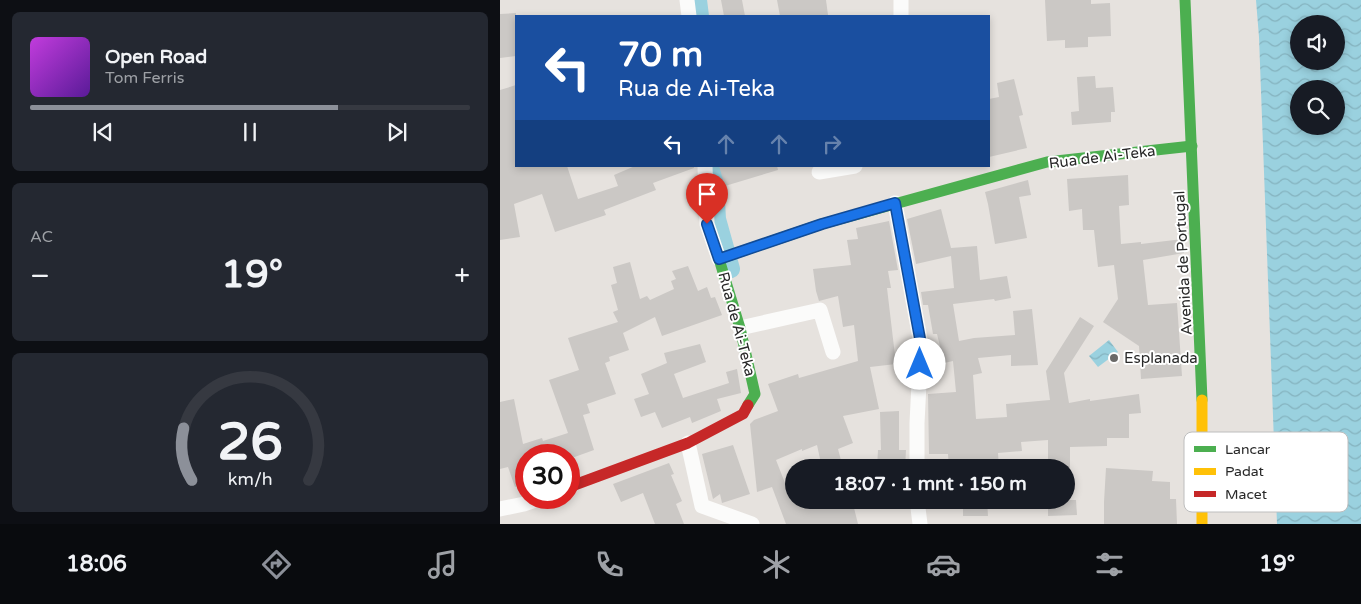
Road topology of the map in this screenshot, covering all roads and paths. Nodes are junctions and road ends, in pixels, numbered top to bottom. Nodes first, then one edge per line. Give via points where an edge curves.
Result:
1 (687, 0) edge
2 (901, 0) edge
3 (1185, 0) edge
4 (689, 15) edge
5 (901, 15) edge
6 (1192, 146) junction
7 (705, 167) edge
8 (849, 167) edge
9 (819, 172) dead end
10 (895, 203) junction
11 (719, 259) junction
12 (740, 328) junction
13 (833, 352) dead end
14 (1202, 432) edge
15 (688, 443) junction
16 (917, 459) edge
17 (580, 483) edge
18 (515, 506) edge
19 (500, 509) edge
20 (918, 509) edge
21 (752, 524) edge
22 (920, 524) edge

1 - 4 street
2 - 5 street
3 - 6 street, Avenida de Portugal
6 - 10 street, Rua de Ai-Teka via 1046,162
6 - 14 street, Avenida de Portugal
7 - 11 street via 707,224
8 - 9 street
10 - 11 street, Rua de Ai-Teka
10 - 16 street via 921,344
11 - 12 street, Rua de Ai-Teka
12 - 13 street via 820,310
12 - 15 street, Rua de Ai-Teka via 755,394 742,414
15 - 17 street, Rua de Ai-Teka
15 - 21 street via 702,506
18 - 19 street
20 - 22 street

